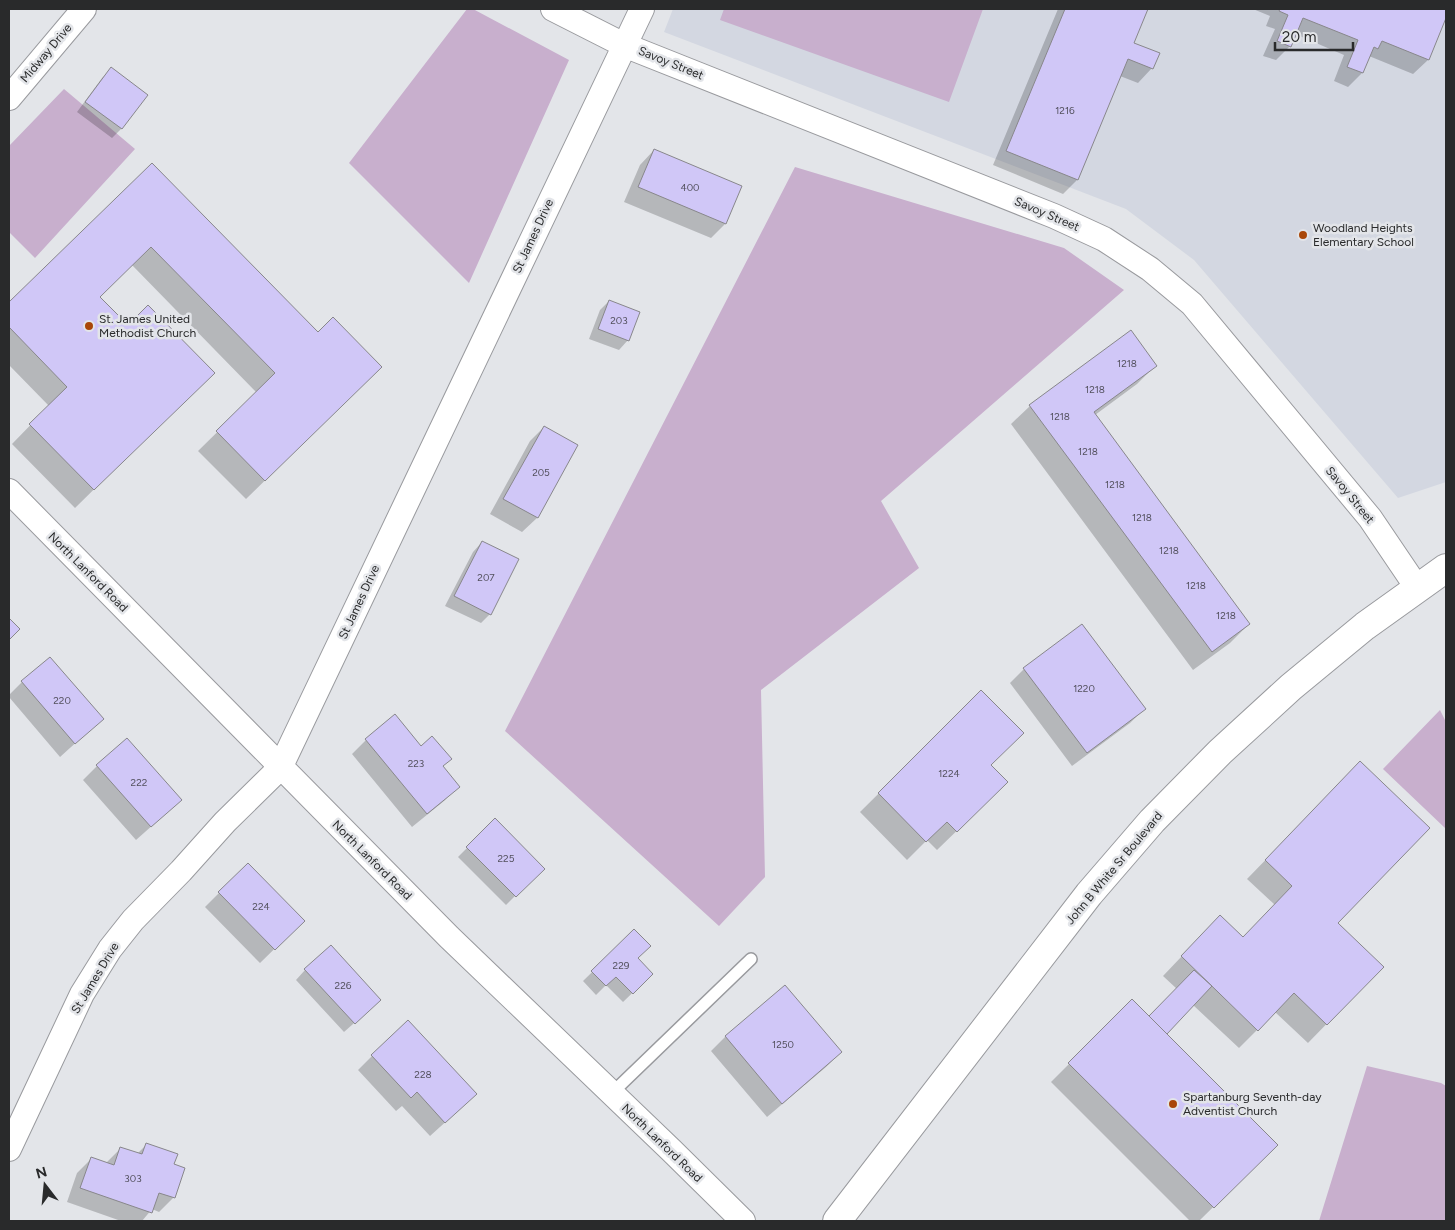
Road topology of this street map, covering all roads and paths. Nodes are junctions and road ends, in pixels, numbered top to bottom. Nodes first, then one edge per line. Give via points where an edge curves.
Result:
1 (84, 9) edge
2 (553, 9) edge
3 (642, 9) edge
4 (624, 45) junction
5 (9, 98) edge
6 (9, 492) edge
7 (1446, 568) edge
8 (1418, 589) junction
9 (280, 768) junction
10 (751, 959) dead end
11 (611, 1094) junction
12 (9, 1149) edge
13 (743, 1221) edge
14 (837, 1221) edge

1 - 5 street, Midway Drive
2 - 4 street, Savoy Street
3 - 4 street, St James Drive
4 - 8 street, Savoy Street via 1054,216 1104,239 1150,269 1192,304 1218,334 1370,518
4 - 9 street, St James Drive
6 - 9 street, North Lanford Road
7 - 8 main road, John B White Sr Boulevard
8 - 14 main road, John B White Sr Boulevard via 1365,626 1291,687 1152,821 1089,894
9 - 11 street, North Lanford Road via 448,937
9 - 12 street, St James Drive via 225,822 110,949 82,994
10 - 11 lane
11 - 13 street, North Lanford Road

